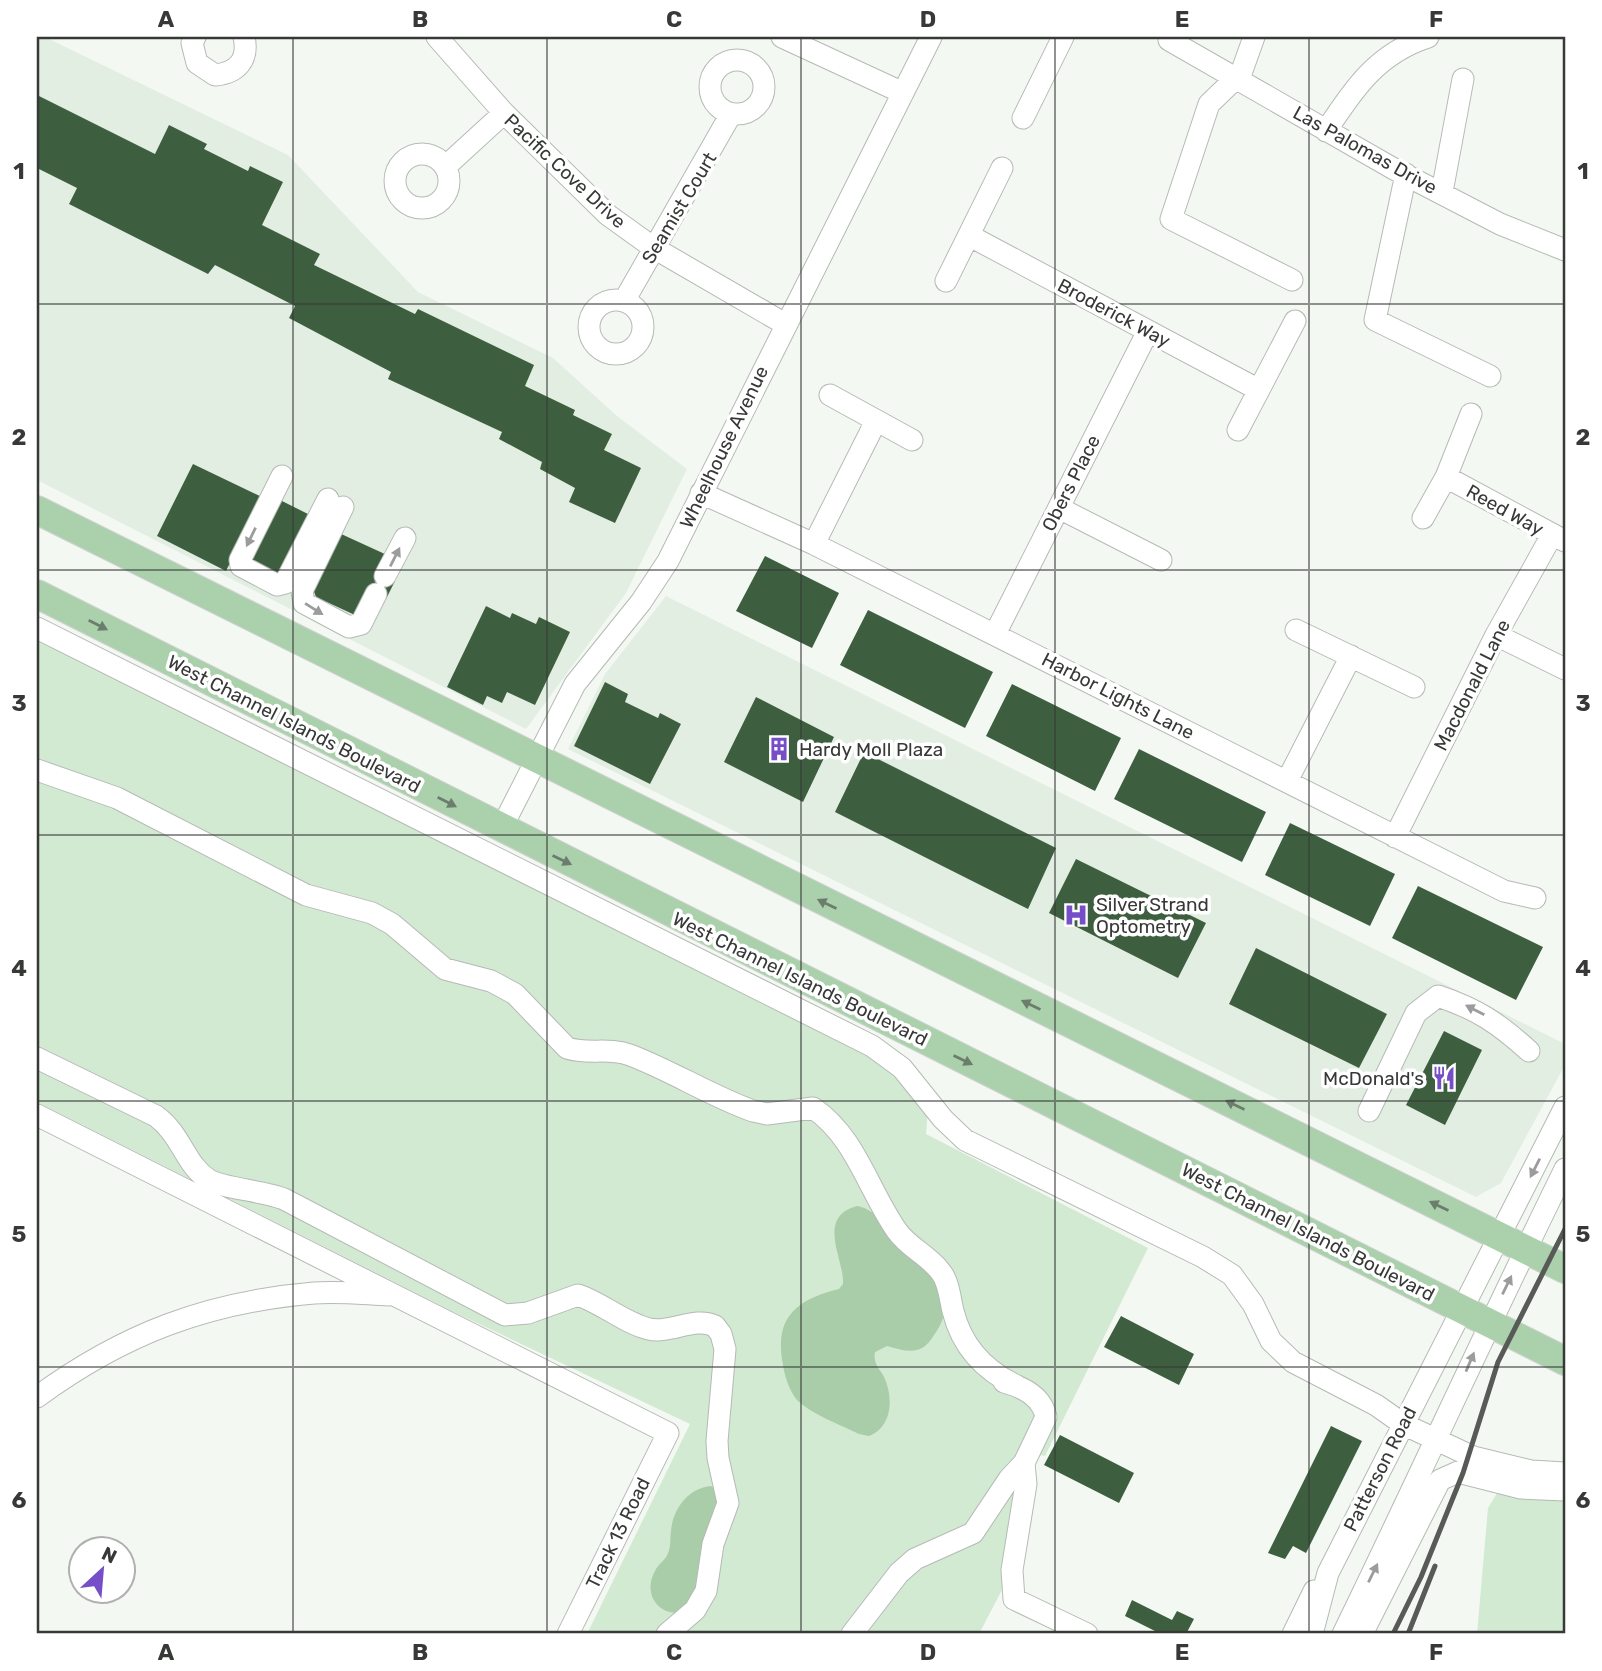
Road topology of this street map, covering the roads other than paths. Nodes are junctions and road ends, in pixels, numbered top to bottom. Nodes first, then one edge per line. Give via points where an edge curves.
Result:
1 (195, 37) edge
2 (244, 37) edge
3 (782, 37) edge
4 (1063, 37) edge
5 (1254, 37) edge
6 (1422, 38) edge
7 (447, 40) edge
8 (1169, 40) dead end
9 (927, 43) edge
10 (1238, 79) junction
11 (1463, 79) dead end
12 (901, 92) junction
13 (504, 113) junction
14 (731, 114) dead end
15 (1023, 118) dead end
16 (1326, 131) junction
17 (446, 167) dead end
18 (1002, 168) dead end
19 (1406, 174) junction
20 (1442, 192) junction
21 (970, 236) junction
22 (654, 248) junction
23 (1565, 250) edge
24 (946, 281) dead end
25 (1292, 281) dead end
26 (624, 301) dead end
27 (1296, 321) dead end
28 (785, 324) junction
29 (1148, 331) junction
30 (1490, 376) dead end
31 (1259, 390) junction
32 (830, 395) dead end
33 (1471, 414) dead end
34 (875, 422) junction
35 (1238, 430) dead end
36 (912, 440) dead end
37 (282, 476) dead end
38 (1446, 477) junction
39 (701, 493) junction
40 (1059, 508) junction
41 (37, 510) edge
42 (1423, 518) dead end
43 (405, 538) dead end
44 (1559, 538) edge
45 (814, 544) junction
46 (1161, 560) dead end
47 (37, 594) edge
48 (37, 628) edge
49 (1296, 630) dead end
50 (995, 634) junction
51 (1496, 635) junction
52 (1351, 656) junction
53 (1565, 669) edge
54 (1414, 687) dead end
55 (534, 759) junction
56 (37, 770) edge
57 (1287, 781) junction
58 (500, 829) junction
59 (1395, 837) junction
60 (1535, 898) dead end
61 (1529, 1051) dead end
62 (37, 1058) edge
63 (1565, 1107) edge
64 (1368, 1111) dead end
65 (37, 1115) edge
66 (1565, 1169) edge
67 (1500, 1236) junction
68 (1526, 1249) junction
69 (1565, 1269) edge
70 (397, 1295) junction
71 (1462, 1308) junction
72 (1489, 1322) junction
73 (1565, 1361) edge
74 (37, 1397) edge
75 (1404, 1424) junction
76 (1437, 1442) junction
77 (1024, 1463) junction
78 (1565, 1473) edge
79 (1565, 1490) edge
80 (1328, 1573) junction
81 (568, 1634) edge
82 (667, 1634) edge
83 (852, 1634) edge
84 (1087, 1634) edge
85 (1293, 1634) edge
86 (1312, 1634) edge
87 (1343, 1634) edge
88 (1362, 1634) edge

1 - 2 street via 197,63 215,75 236,69 243,61 247,50
3 - 12 street
4 - 15 street
5 - 10 street
6 - 16 street via 1399,48 1366,73
7 - 13 street, Pacific Cove Drive
8 - 10 street, Las Palomas Drive
9 - 12 street, Wheelhouse Avenue
10 - 16 street, Las Palomas Drive
10 - 25 street via 1209,104 1171,219
11 - 20 street
12 - 28 street, Wheelhouse Avenue
13 - 17 street
13 - 22 street, Pacific Cove Drive via 585,195
14 - 22 street, Seamist Court
16 - 19 street, Las Palomas Drive
18 - 21 street
19 - 20 street, Las Palomas Drive
19 - 30 street via 1375,320
20 - 23 street, Las Palomas Drive via 1500,224
21 - 24 street
21 - 29 street, Broderick Way
22 - 26 street, Seamist Court
22 - 28 street, Pacific Cove Drive
27 - 31 street
28 - 39 street, Wheelhouse Avenue
29 - 31 street, Broderick Way
29 - 40 street, Obers Place
31 - 35 street
32 - 34 street
33 - 38 street
34 - 36 street
34 - 45 street
37 -> 43 street via 240,559 241,566 277,585 285,583 335,503 302,591 304,603 349,627 361,624
38 - 42 street
38 - 44 street, Reed Way
39 - 45 street, Harbor Lights Lane
39 - 55 street, Wheelhouse Avenue via 659,578 575,684
40 - 46 street
40 - 50 street, Obers Place
41 - 55 main road
44 - 51 street, Macdonald Lane
45 - 50 street, Harbor Lights Lane
47 -> 58 main road, West Channel Islands Boulevard
48 - 75 street via 872,1046 902,1068 965,1140 1232,1275 1271,1341 1293,1362
49 - 52 street
50 - 57 street, Harbor Lights Lane
51 - 53 street
51 - 59 street, Macdonald Lane
52 - 54 street
52 - 57 street
55 - 58 street, Wheelhouse Avenue
67 -> 55 main road
56 - 77 street via 117,798 306,895 372,913 392,924 444,969 491,981 515,994 567,1048 631,1055 753,1111 767,1114 813,1108 847,1140 904,1241 942,1272 959,1332 991,1377 1038,1400 1046,1417
57 - 59 street, Harbor Lights Lane
58 -> 71 main road, West Channel Islands Boulevard
59 - 60 street, Harbor Lights Lane via 1504,891
61 -> 64 street via 1475,1008 1438,996 1416,1013
62 - 82 street via 156,1116 171,1127 195,1168 209,1181 284,1199 505,1315 578,1295 648,1329 695,1323 715,1326 724,1349 717,1449 728,1503 713,1544 706,1591 695,1610
63 -> 67 street, Patterson Road
65 - 70 street
66 - 68 street, Patterson Road
67 - 68 main road
67 - 71 street, Patterson Road
68 - 69 main road
72 -> 68 street, Patterson Road
70 - 74 street via 316,1293 184,1317 93,1359
70 - 81 street, Track 13 Road via 668,1433
71 - 72 main road, West Channel Islands Boulevard
71 - 75 street, Patterson Road
72 - 73 main road, West Channel Islands Boulevard
76 -> 72 street, Patterson Road
75 - 76 street
75 - 80 street, Patterson Road
76 - 78 street via 1482,1460
87 -> 76 street, Patterson Road
77 - 83 street via 973,1533 915,1559
77 - 84 street via 1026,1484 1012,1570 1014,1599
79 - 88 street via 1521,1488 1458,1472 1440,1480
80 - 85 street via 1316,1586
80 - 86 street, Patterson Road

